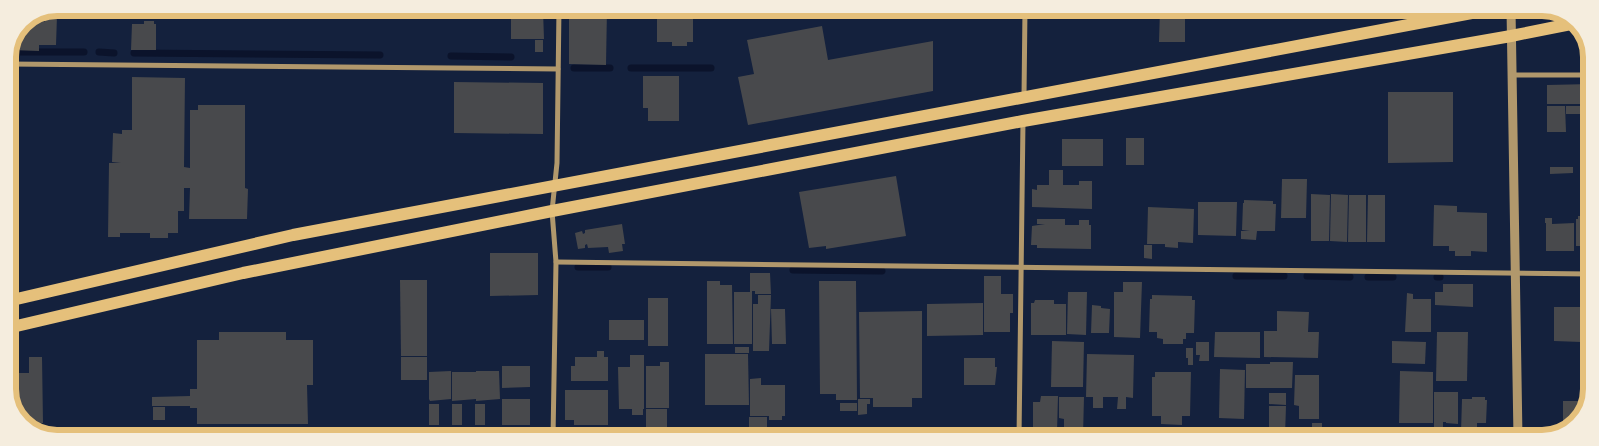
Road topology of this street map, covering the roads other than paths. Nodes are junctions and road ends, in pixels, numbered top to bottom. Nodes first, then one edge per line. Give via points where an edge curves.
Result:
1 (559, 16) edge
2 (1025, 16) edge
3 (1456, 16) edge
4 (1511, 16) edge
5 (1566, 25) edge
6 (1511, 36) junction
7 (16, 64) edge
8 (558, 69) junction
9 (1512, 75) junction
10 (1583, 75) edge
11 (1024, 97) junction
12 (1023, 121) junction
13 (554, 185) junction
14 (552, 211) junction
15 (556, 262) junction
16 (1021, 267) junction
17 (1516, 274) junction
18 (1583, 274) edge
19 (16, 300) edge
20 (16, 326) edge
21 (554, 430) edge
22 (1020, 430) edge
23 (1518, 430) edge

1 - 8 street
2 - 11 street
3 - 11 main road
4 - 6 street
5 - 6 main road
6 - 9 street
6 - 12 main road
7 - 8 street
8 - 13 street
9 - 10 street
9 - 17 street
11 - 13 main road
12 - 14 main road
12 - 16 street
13 - 14 street
13 - 19 main road via 293,236
14 - 15 street
14 - 20 main road via 243,273
15 - 16 street
15 - 21 street
16 - 17 street
16 - 22 street
17 - 18 street
17 - 23 street

